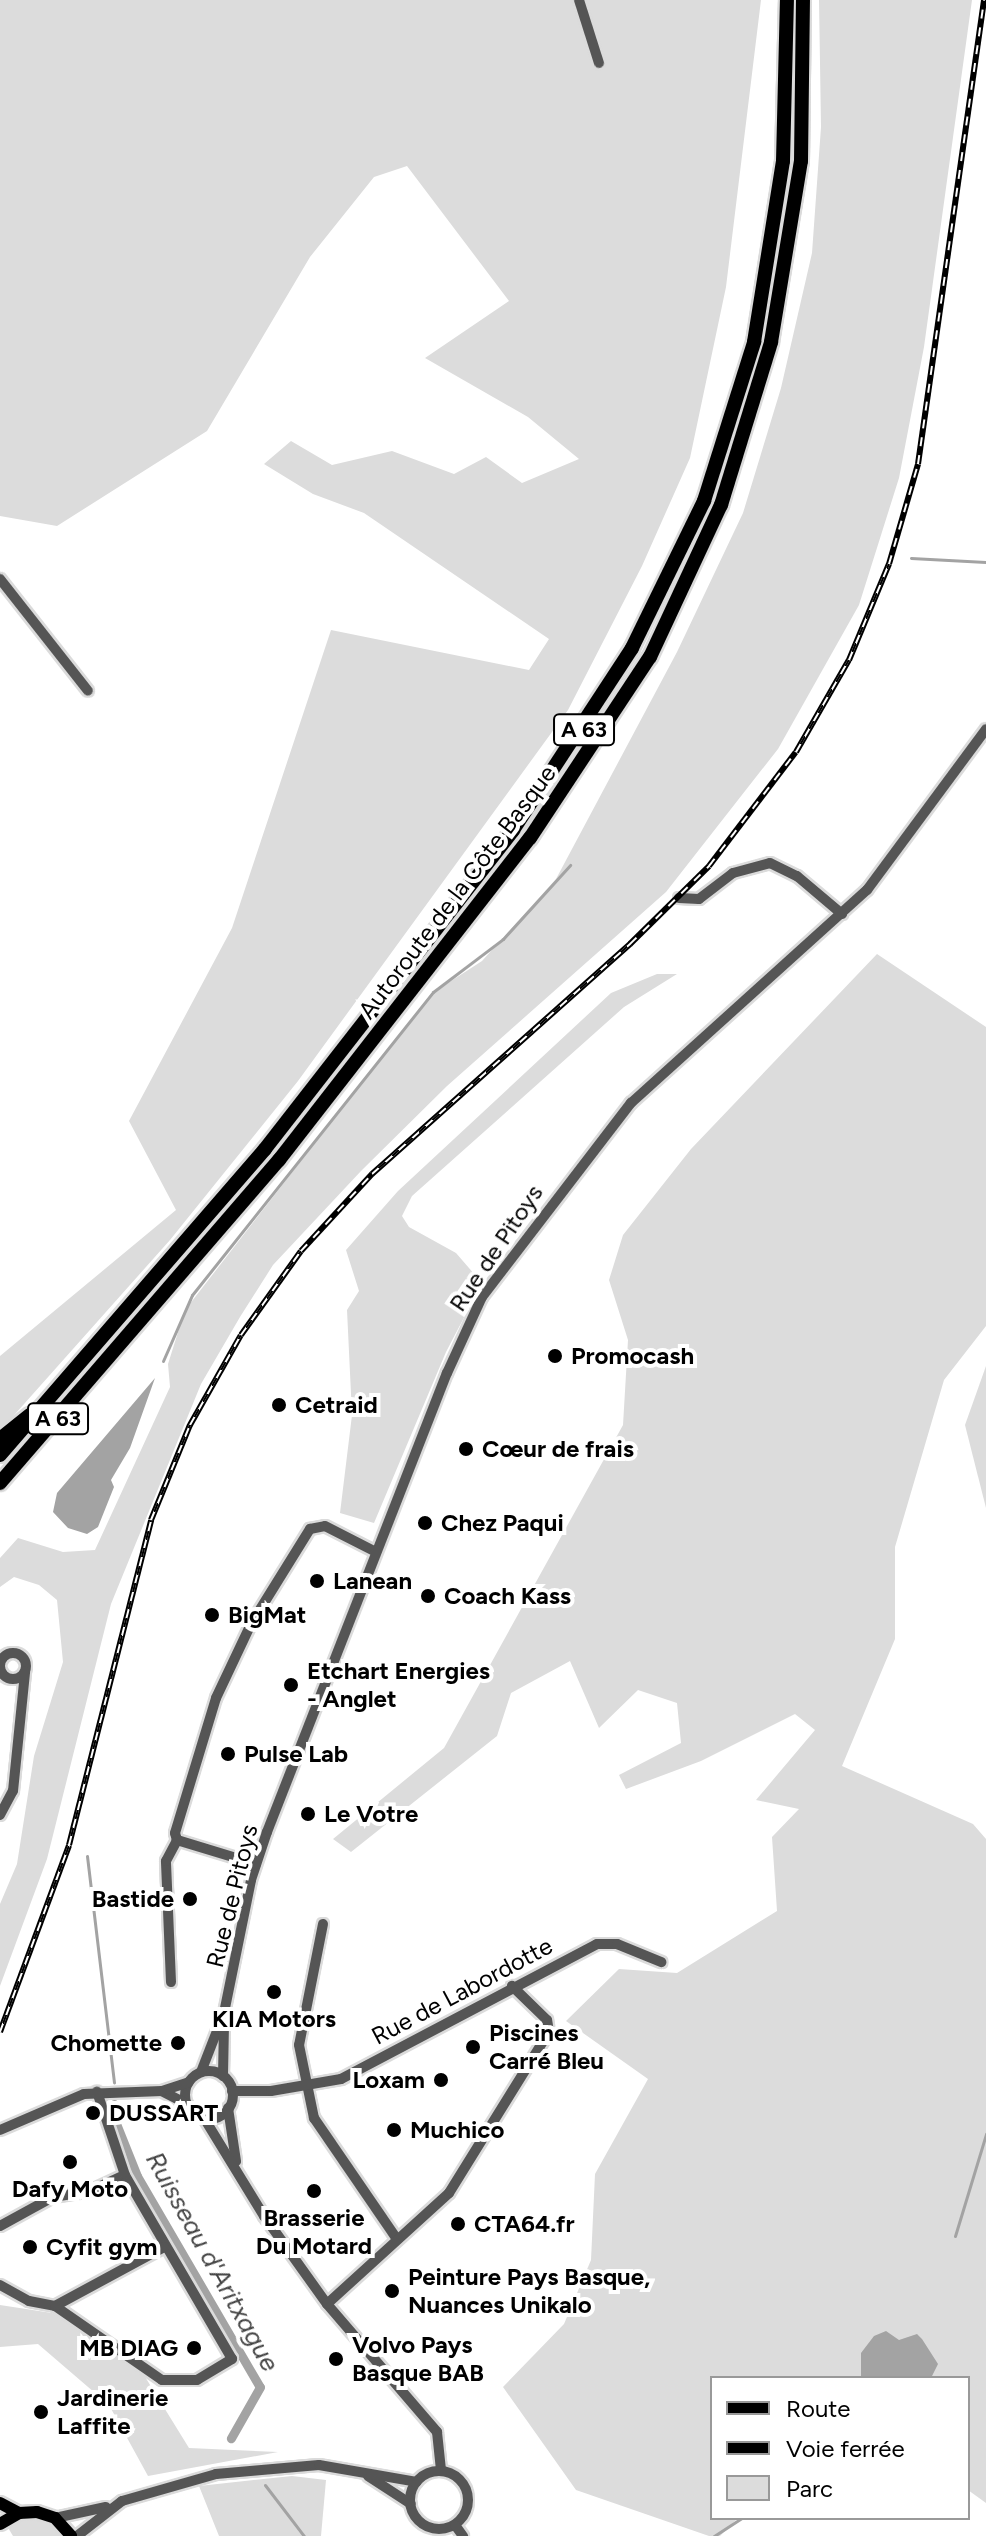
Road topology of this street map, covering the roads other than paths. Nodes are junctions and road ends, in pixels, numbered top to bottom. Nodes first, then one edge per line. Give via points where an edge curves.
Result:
1 (579, 0) edge
2 (787, 0) edge
3 (803, 0) edge
4 (599, 63) dead end
5 (0, 579) edge
6 (88, 691) dead end
7 (986, 729) edge
8 (679, 898) dead end
9 (842, 914) junction
10 (41, 1410) junction
11 (0, 1439) edge
12 (0, 1455) edge
13 (0, 1483) edge
14 (376, 1552) junction
15 (25, 1672) dead end
16 (0, 1815) edge
17 (177, 1840) junction
18 (256, 1864) junction
19 (323, 1924) dead end
20 (661, 1962) dead end
21 (171, 1982) dead end
22 (512, 1986) junction
23 (224, 2013) junction
24 (201, 2072) junction
25 (223, 2076) junction
26 (189, 2082) junction
27 (311, 2085) junction
28 (162, 2091) junction
29 (232, 2091) junction
30 (97, 2092) junction
31 (187, 2104) junction
32 (228, 2108) junction
33 (204, 2118) junction
34 (2, 2129) edge
35 (239, 2171) junction
36 (125, 2175) junction
37 (0, 2226) edge
38 (397, 2239) junction
39 (164, 2247) junction
40 (0, 2285) edge
41 (327, 2304) junction
42 (55, 2306) junction
43 (359, 2471) junction
44 (441, 2471) junction
45 (417, 2482) junction
46 (0, 2503) edge
47 (411, 2504) junction
48 (112, 2506) junction
49 (19, 2513) junction
50 (55, 2518) junction
51 (0, 2524) edge
52 (455, 2525) junction
53 (423, 2531) edge
54 (71, 2536) edge
55 (77, 2536) edge
56 (463, 2536) edge

1 - 4 street
2 - 10 highway, Autoroute de la Côte Basque / A 63 via 783,161 770,259 734,413 671,575 583,731 513,830 265,1149
3 - 13 highway, Autoroute de la Côte Basque / A 63 via 801,161 771,342 721,505 650,657 530,838 279,1160
5 - 6 street
7 - 9 street, Rue de Pitoys via 883,871
8 - 9 street via 699,899 733,873 770,863 797,876
9 - 14 street, Rue de Pitoys via 631,1103 503,1265 462,1335
10 - 11 highway via 19,1419
10 - 12 highway, Autoroute de la Côte Basque / A 63
14 - 17 street via 325,1526 302,1537 216,1698 176,1824
14 - 18 street, Rue de Pitoys
15 - 16 street via 13,1791
17 - 18 street
17 - 21 street via 166,1861
18 - 23 street, Rue de Pitoys
19 - 27 street via 299,2045
20 - 22 street, Rue de Labordotte via 617,1944 597,1944
22 - 27 street, Rue de Labordotte via 341,2079
22 - 38 street via 547,2020 549,2032 449,2193
23 - 24 street
23 - 25 street
24 - 25 street
24 - 26 street
25 - 29 street
26 - 28 street
26 - 31 street
27 - 29 street, Rue de Labordotte
27 - 38 street via 314,2118
28 - 30 street
28 - 31 street
29 - 32 street
30 - 34 street via 68,2098
30 - 36 street
31 - 33 street
32 - 33 street via 218,2117
32 - 35 street
33 - 35 street
35 - 41 street
36 - 37 street via 90,2191 53,2197
36 - 39 street
38 - 41 street
39 - 42 street
39 - 42 street via 232,2359 197,2380 162,2380
40 - 42 street via 29,2301
41 - 44 street via 437,2432
43 - 45 street
43 - 47 street
43 - 48 street via 319,2465 216,2474
44 - 45 street
44 - 52 street via 458,2478 468,2494 465,2513
45 - 47 street
46 - 49 main road
47 - 53 street
48 - 50 street
48 - 55 street
49 - 50 main road
49 - 51 main road
50 - 54 main road
52 - 53 street
52 - 56 street

